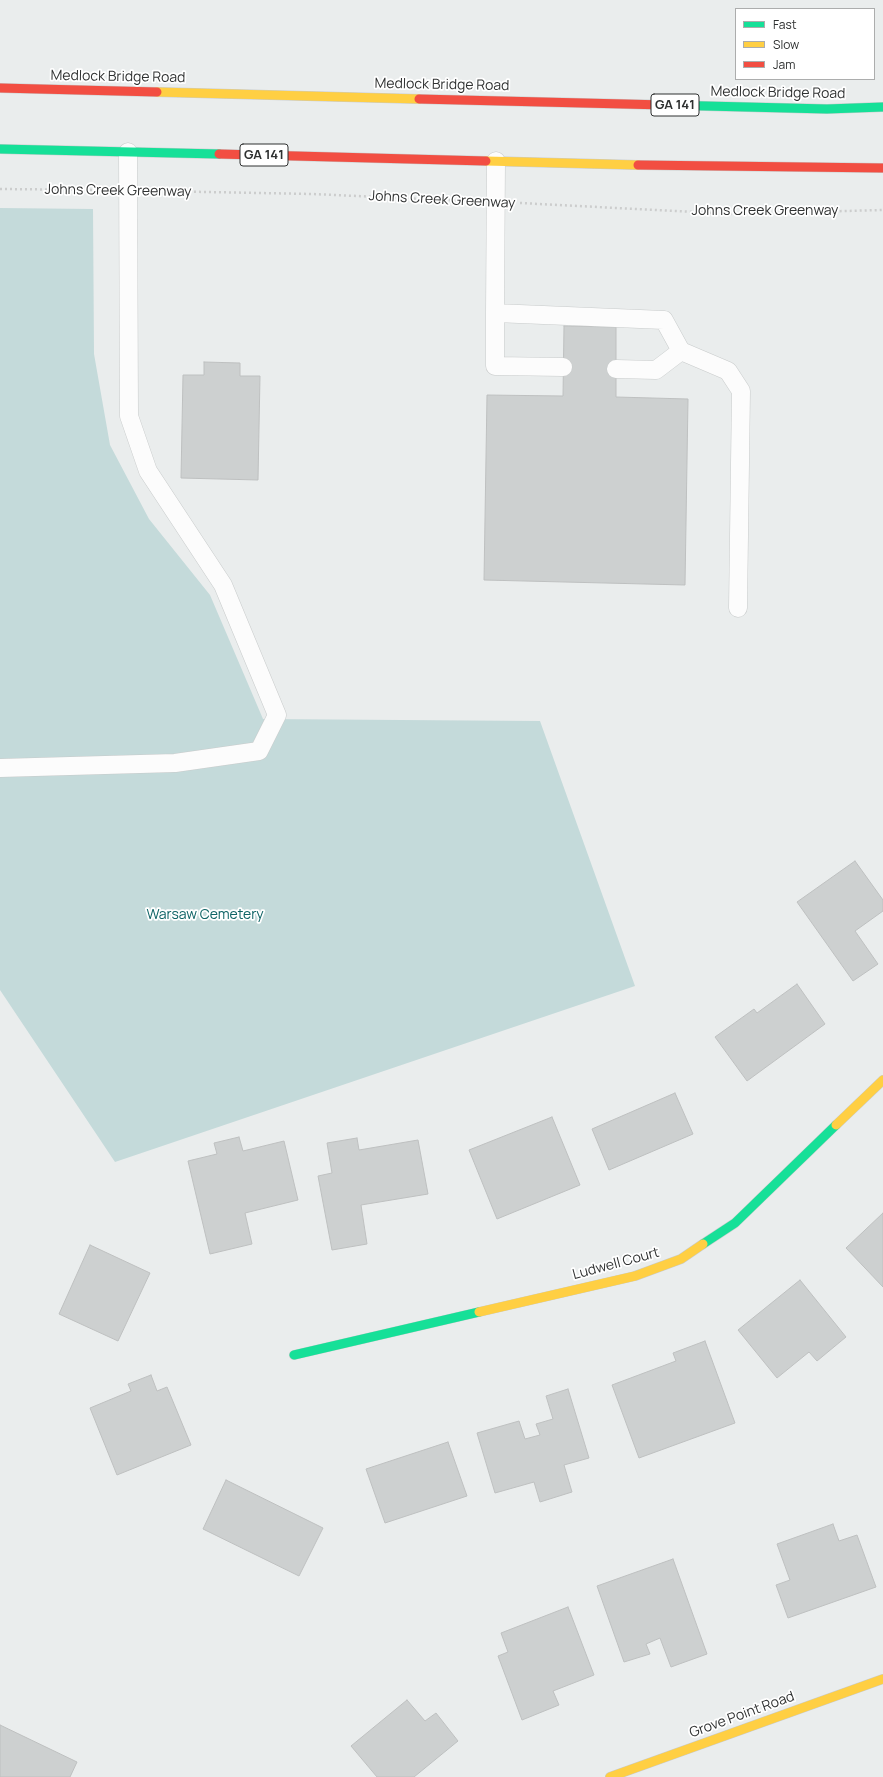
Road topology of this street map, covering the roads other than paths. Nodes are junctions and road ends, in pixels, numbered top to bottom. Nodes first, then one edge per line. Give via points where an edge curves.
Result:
1 (0, 88) edge
2 (883, 107) edge
3 (0, 149) edge
4 (128, 152) junction
5 (496, 161) junction
6 (883, 168) edge
7 (495, 314) junction
8 (681, 351) junction
9 (563, 366) dead end
10 (616, 369) dead end
11 (738, 608) dead end
12 (0, 768) edge
13 (883, 1080) edge
14 (294, 1355) dead end
15 (883, 1679) edge
16 (610, 1777) edge

1 - 2 main road, Medlock Bridge Road / GA 141 via 827,109
3 - 4 main road, GA 141
4 - 5 main road, GA 141
4 - 12 lane via 129,416 148,471 223,585 277,715 259,751 175,763
5 - 6 main road, GA 141
5 - 7 lane
7 - 8 lane via 664,320
7 - 9 lane via 495,366
8 - 10 lane via 656,370
8 - 11 lane via 728,371 741,391
13 - 14 main road, Ludwell Court via 735,1223 681,1259 635,1276
15 - 16 main road, Grove Point Road

